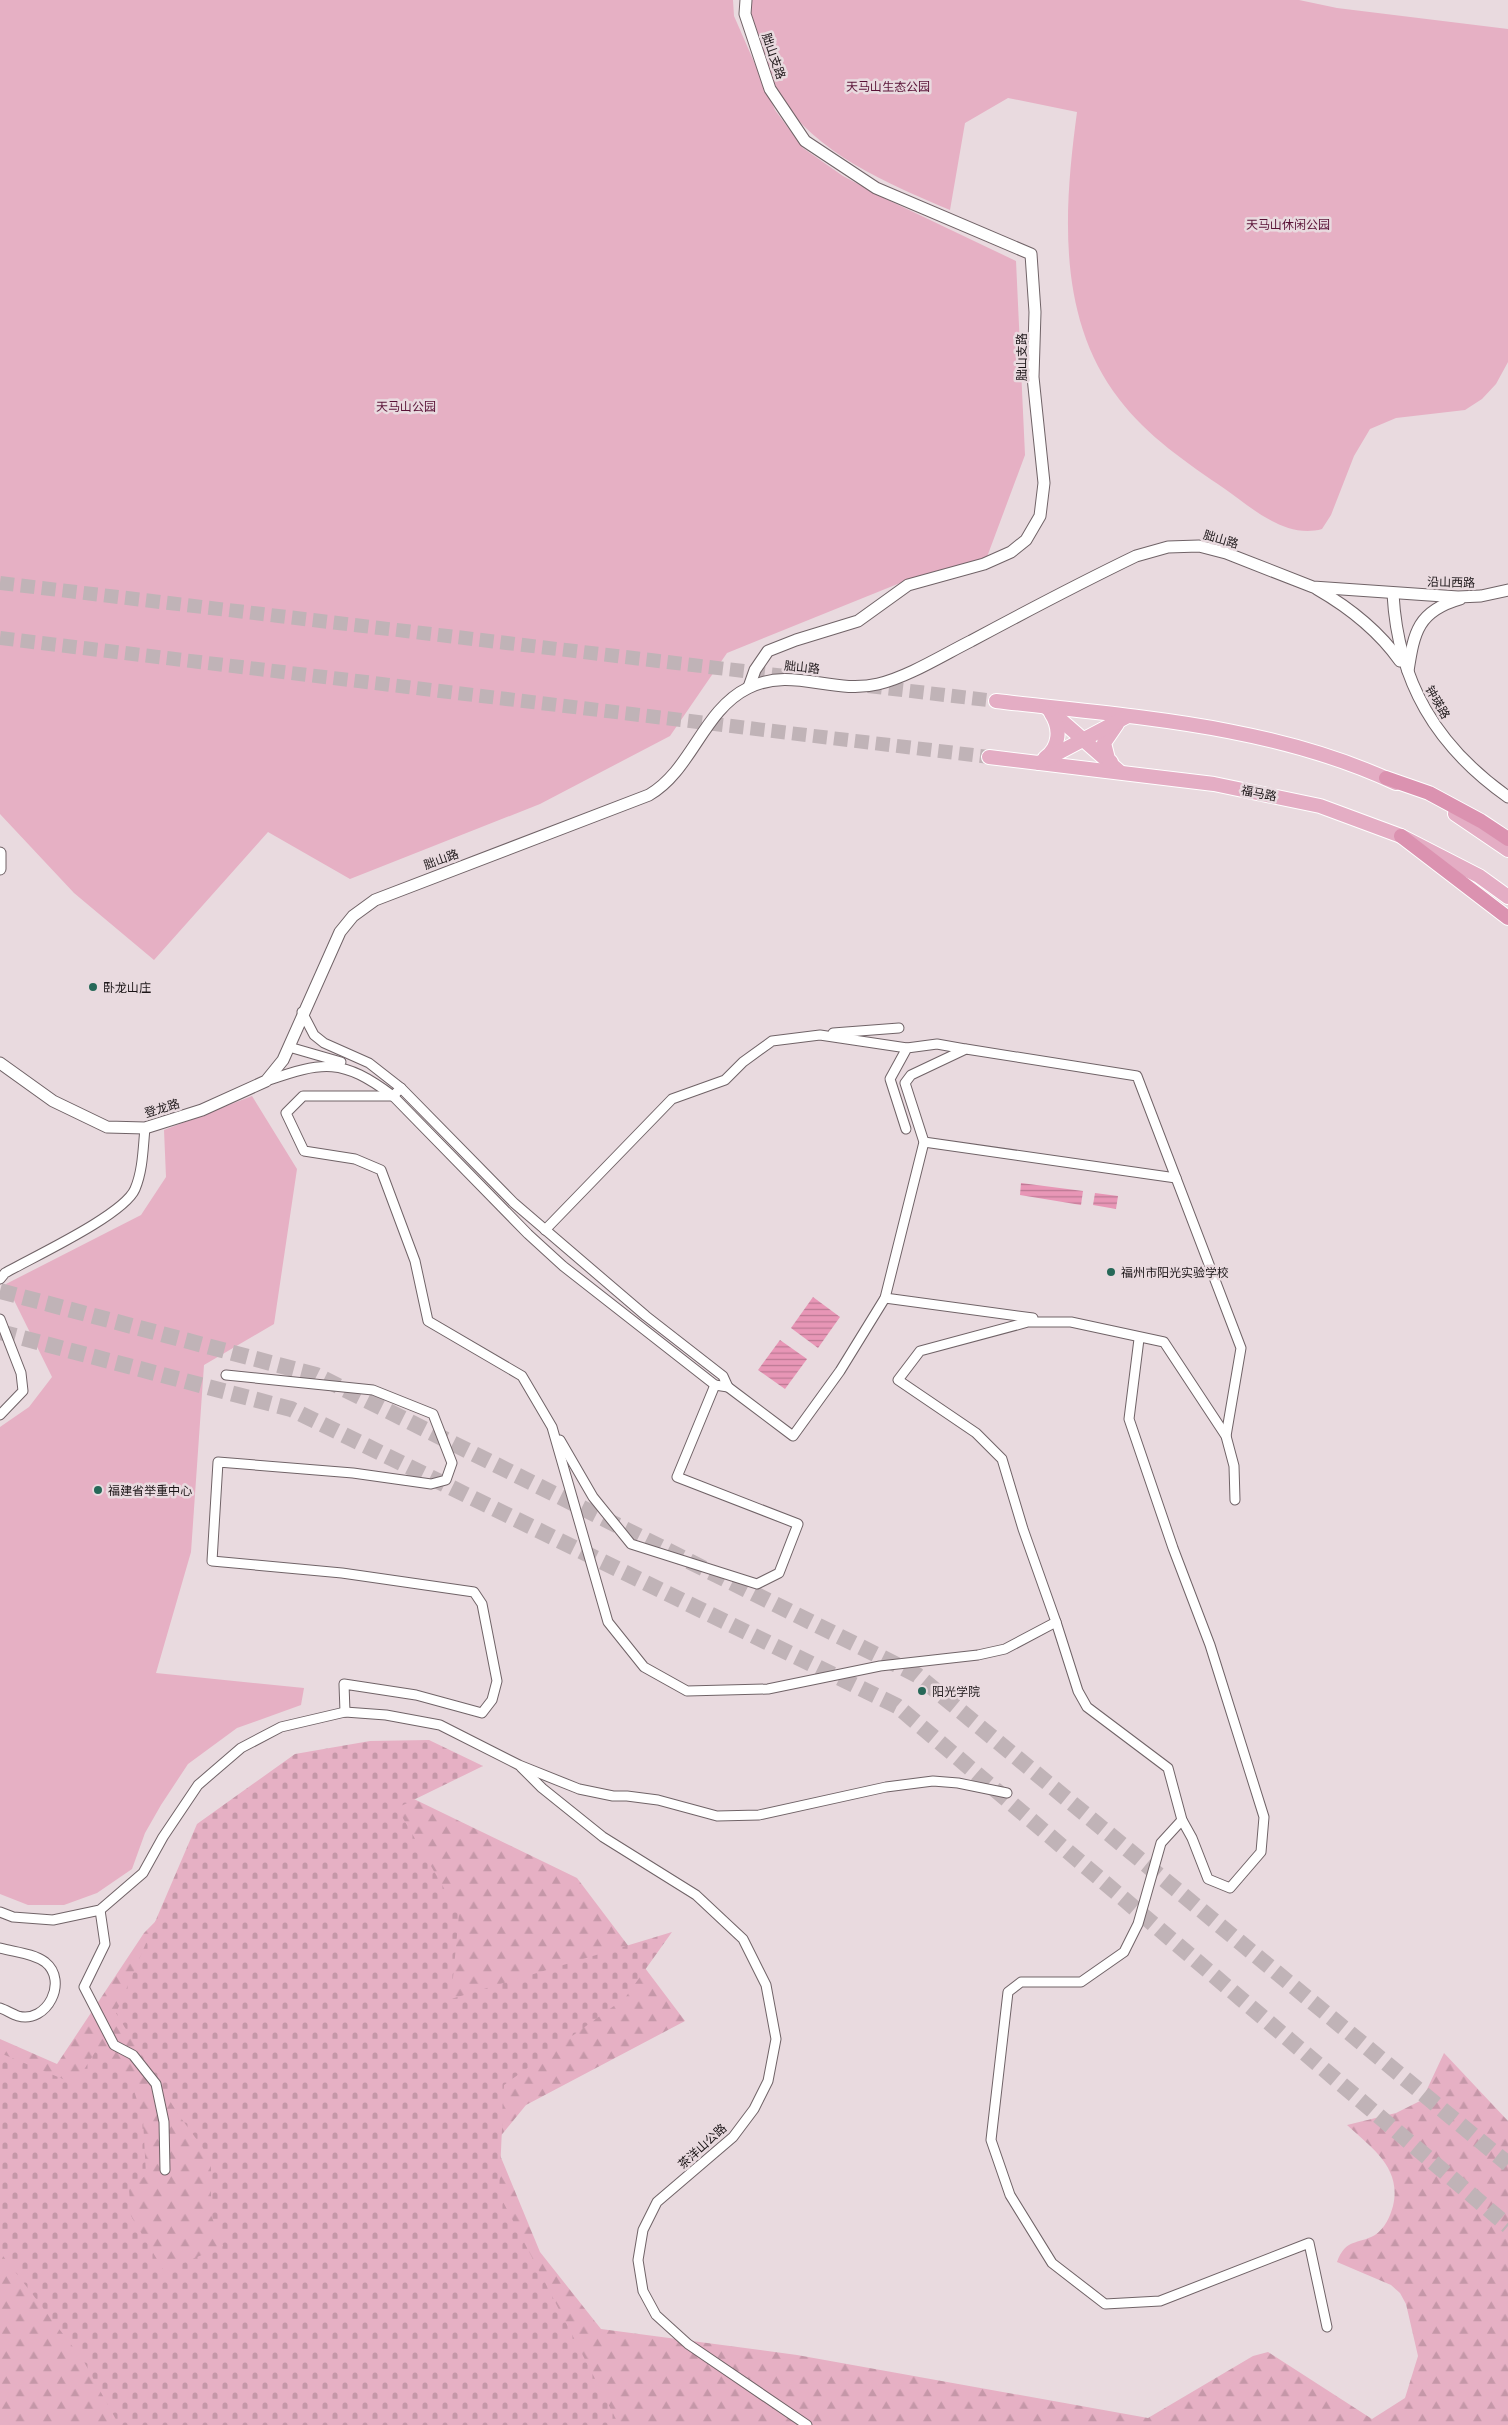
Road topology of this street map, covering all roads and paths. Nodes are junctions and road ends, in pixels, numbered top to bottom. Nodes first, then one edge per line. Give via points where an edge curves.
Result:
1 (746, 0) edge
2 (1313, 587) junction
3 (1508, 590) edge
4 (1393, 594) junction
5 (1469, 597) junction
6 (1408, 672) junction
7 (749, 687) junction
8 (996, 701) tunnel mouth
9 (1046, 707) junction
10 (1126, 717) junction
11 (1083, 740) junction
12 (989, 757) tunnel mouth
13 (1039, 763) junction
14 (1120, 772) junction
15 (1386, 778) junction
16 (1508, 797) edge
17 (1401, 836) junction
18 (1508, 839) edge
19 (1508, 850) edge
20 (0, 854) edge
21 (0, 870) edge
22 (1508, 897) edge
23 (1508, 918) edge
24 (302, 1012) junction
25 (899, 1028) dead end
26 (820, 1035) junction
27 (288, 1047) junction
28 (907, 1048) junction
29 (966, 1049) junction
30 (344, 1052) junction
31 (0, 1063) edge
32 (341, 1064) junction
33 (266, 1081) junction
34 (402, 1088) junction
35 (393, 1096) junction
36 (144, 1128) junction
37 (906, 1129) dead end
38 (924, 1142) junction
39 (1176, 1178) junction
40 (491, 1179) junction
41 (482, 1188) junction
42 (545, 1230) junction
43 (579, 1261) junction
44 (572, 1273) junction
45 (0, 1279) edge
46 (885, 1298) junction
47 (0, 1319) edge
48 (1071, 1322) junction
49 (1139, 1338) junction
50 (226, 1375) dead end
51 (715, 1385) junction
52 (728, 1387) junction
53 (0, 1415) edge
54 (552, 1427) junction
55 (1226, 1436) junction
56 (1235, 1500) dead end
57 (1056, 1622) junction
58 (345, 1712) junction
59 (519, 1765) junction
60 (1007, 1793) dead end
61 (1182, 1820) junction
62 (100, 1910) junction
63 (0, 1912) edge
64 (0, 1948) edge
65 (0, 2008) edge
66 (165, 2170) dead end
67 (1327, 2327) dead end
68 (808, 2425) edge

1 - 7 street, 胐山支路 via 745,14 770,89 805,141 876,188 1031,254 1035,312 1033,377 1044,483 1040,516 1026,540 1011,552 984,564 908,585 858,621 768,651 755,670
2 - 4 street, 胐山路
2 - 6 street via 1348,608 1375,630
2 - 7 street, 胐山路 via 1212,548 1168,547 1136,556 954,650 879,684 845,687 776,678
3 - 5 street, 沿山西路
4 - 5 street, 沿山西路
4 - 6 street, 钟瑛路 via 1398,642
5 - 6 street via 1437,608 1420,623
6 - 16 street, 钟瑛路 via 1442,736
7 - 24 street, 胐山路 via 729,700 676,772 649,795 400,889 364,907 340,932
8 - 9 main road
9 - 10 main road
9 - 11 main road
9 - 13 main road via 1056,722 1058,738 1052,752
10 - 11 main road
10 - 14 main road via 1113,728 1104,743 1108,759
10 - 15 main road via 1258,736 1337,758
11 - 13 main road
11 - 14 main road
12 - 13 main road, 福马路
13 - 14 main road, 福马路
14 - 17 main road, 福马路 via 1214,784 1320,806
15 - 18 highway via 1428,793
15 - 19 main road via 1464,818
17 - 22 main road, 福马路 via 1479,876
17 - 23 highway
20 - 21 street
24 - 27 street, 登龙路
24 - 30 street via 314,1035
25 - 26 street
26 - 28 street
26 - 42 street via 772,1040 725,1080 672,1099
27 - 32 street
27 - 33 street, 登龙路 via 283,1060
28 - 29 street via 937,1044
28 - 37 street via 890,1079
29 - 38 street via 911,1075 905,1083
29 - 39 street via 1137,1076
30 - 32 street
30 - 34 street via 369,1063
31 - 36 street, 登龙路 via 36,1092 85,1118 107,1127
32 - 33 street via 324,1065
32 - 35 street
33 - 36 street, 登龙路 via 202,1110
34 - 35 street
34 - 40 street
35 - 41 street
35 - 54 street via 302,1096 286,1113 304,1151 355,1159 381,1170 415,1261 428,1321 522,1376
36 - 45 street via 141,1167 135,1190 117,1211 5,1273
38 - 39 street
38 - 46 street
39 - 55 street via 1241,1348
40 - 41 street
40 - 42 street
41 - 44 street
42 - 43 street
43 - 44 street
43 - 52 street via 723,1376
44 - 51 street
46 - 48 street
46 - 52 street via 793,1436
47 - 53 street via 21,1373 23,1391
48 - 49 street
48 - 57 street via 1028,1322 920,1351 898,1380 976,1433 1002,1460
49 - 55 street via 1164,1342
49 - 61 street via 1129,1419 1210,1645 1264,1817 1261,1852 1230,1888 1208,1879
50 - 58 street via 373,1390 433,1414 452,1462 446,1480 431,1484 353,1473 218,1462 212,1561 342,1573 474,1592 482,1604 497,1681 492,1700 482,1713 416,1695 344,1684
51 - 52 street
51 - 54 street via 677,1477 798,1524 779,1573 757,1584 631,1544 592,1497
54 - 57 street via 608,1622 644,1667 687,1691 768,1689 880,1666 1005,1650
55 - 56 street via 1234,1466
57 - 61 street via 1078,1691 1087,1707 1168,1768
58 - 59 street via 386,1714 440,1725
58 - 62 street via 282,1727 241,1748 198,1784 143,1873
59 - 60 street via 579,1788 613,1796 658,1800 731,1817 768,1813 886,1787 933,1781 958,1782
59 - 68 street, 茶洋山公路 via 603,1837 696,1895 743,1939 766,1985 776,2038 768,2081 754,2109 733,2137 657,2202 643,2230 638,2260 643,2291 656,2314 688,2344
61 - 67 street via 1161,1843 1138,1924 1124,1952 1081,1982 1021,1982 1008,1992 991,2140 1010,2195 1052,2263 1105,2304 1160,2301 1308,2243
62 - 63 street via 53,1920 14,1918
62 - 66 street via 105,1944 84,1987 114,2045 133,2055 156,2084 164,2122
64 - 65 street via 34,1956 46,1963 55,1976 55,1991 49,2006 37,2014 19,2016

